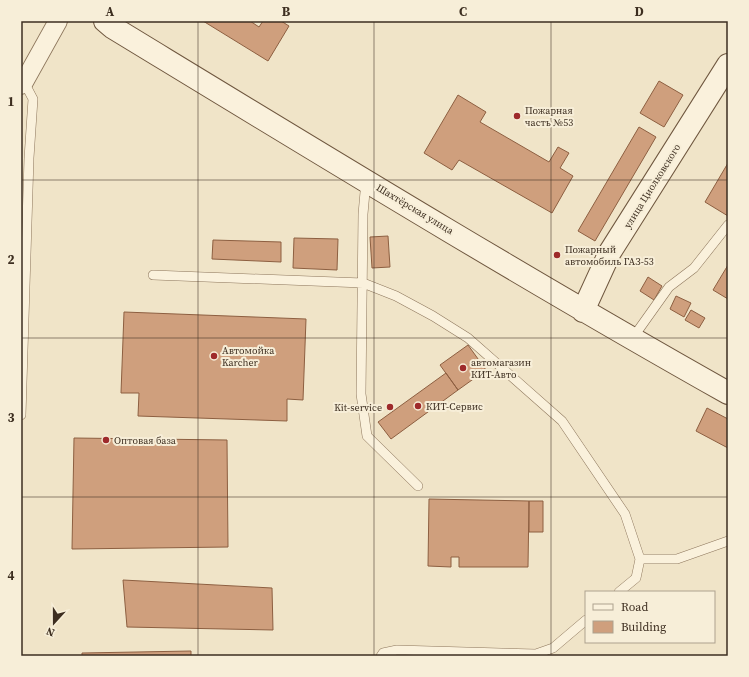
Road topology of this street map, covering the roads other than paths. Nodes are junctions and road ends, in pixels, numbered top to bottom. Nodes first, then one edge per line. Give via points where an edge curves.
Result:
1 (58, 21) edge
2 (105, 21) edge
3 (728, 65) edge
4 (23, 84) edge
5 (366, 180) junction
6 (728, 225) edge
7 (153, 275) dead end
8 (363, 283) junction
9 (583, 311) junction
10 (632, 339) junction
11 (728, 392) edge
12 (21, 415) edge
13 (418, 486) dead end
14 (728, 541) edge
15 (640, 559) junction
16 (620, 591) edge
17 (585, 621) edge
18 (381, 656) edge

1 - 4 street
2 - 5 main road, Шахтёрская улица
3 - 9 main road, улица Циолковского via 610,252
4 - 12 lane via 33,99
5 - 8 lane via 363,214
5 - 9 main road, Шахтёрская улица
6 - 10 lane via 694,268 669,287
7 - 8 lane
8 - 13 lane via 361,394 367,436
8 - 15 lane via 396,296 468,338 562,421 625,514
9 - 10 main road, Шахтёрская улица
10 - 11 main road, Шахтёрская улица
14 - 15 lane via 677,559
15 - 16 lane via 636,578
17 - 18 lane via 553,648 536,654 397,650 383,653

